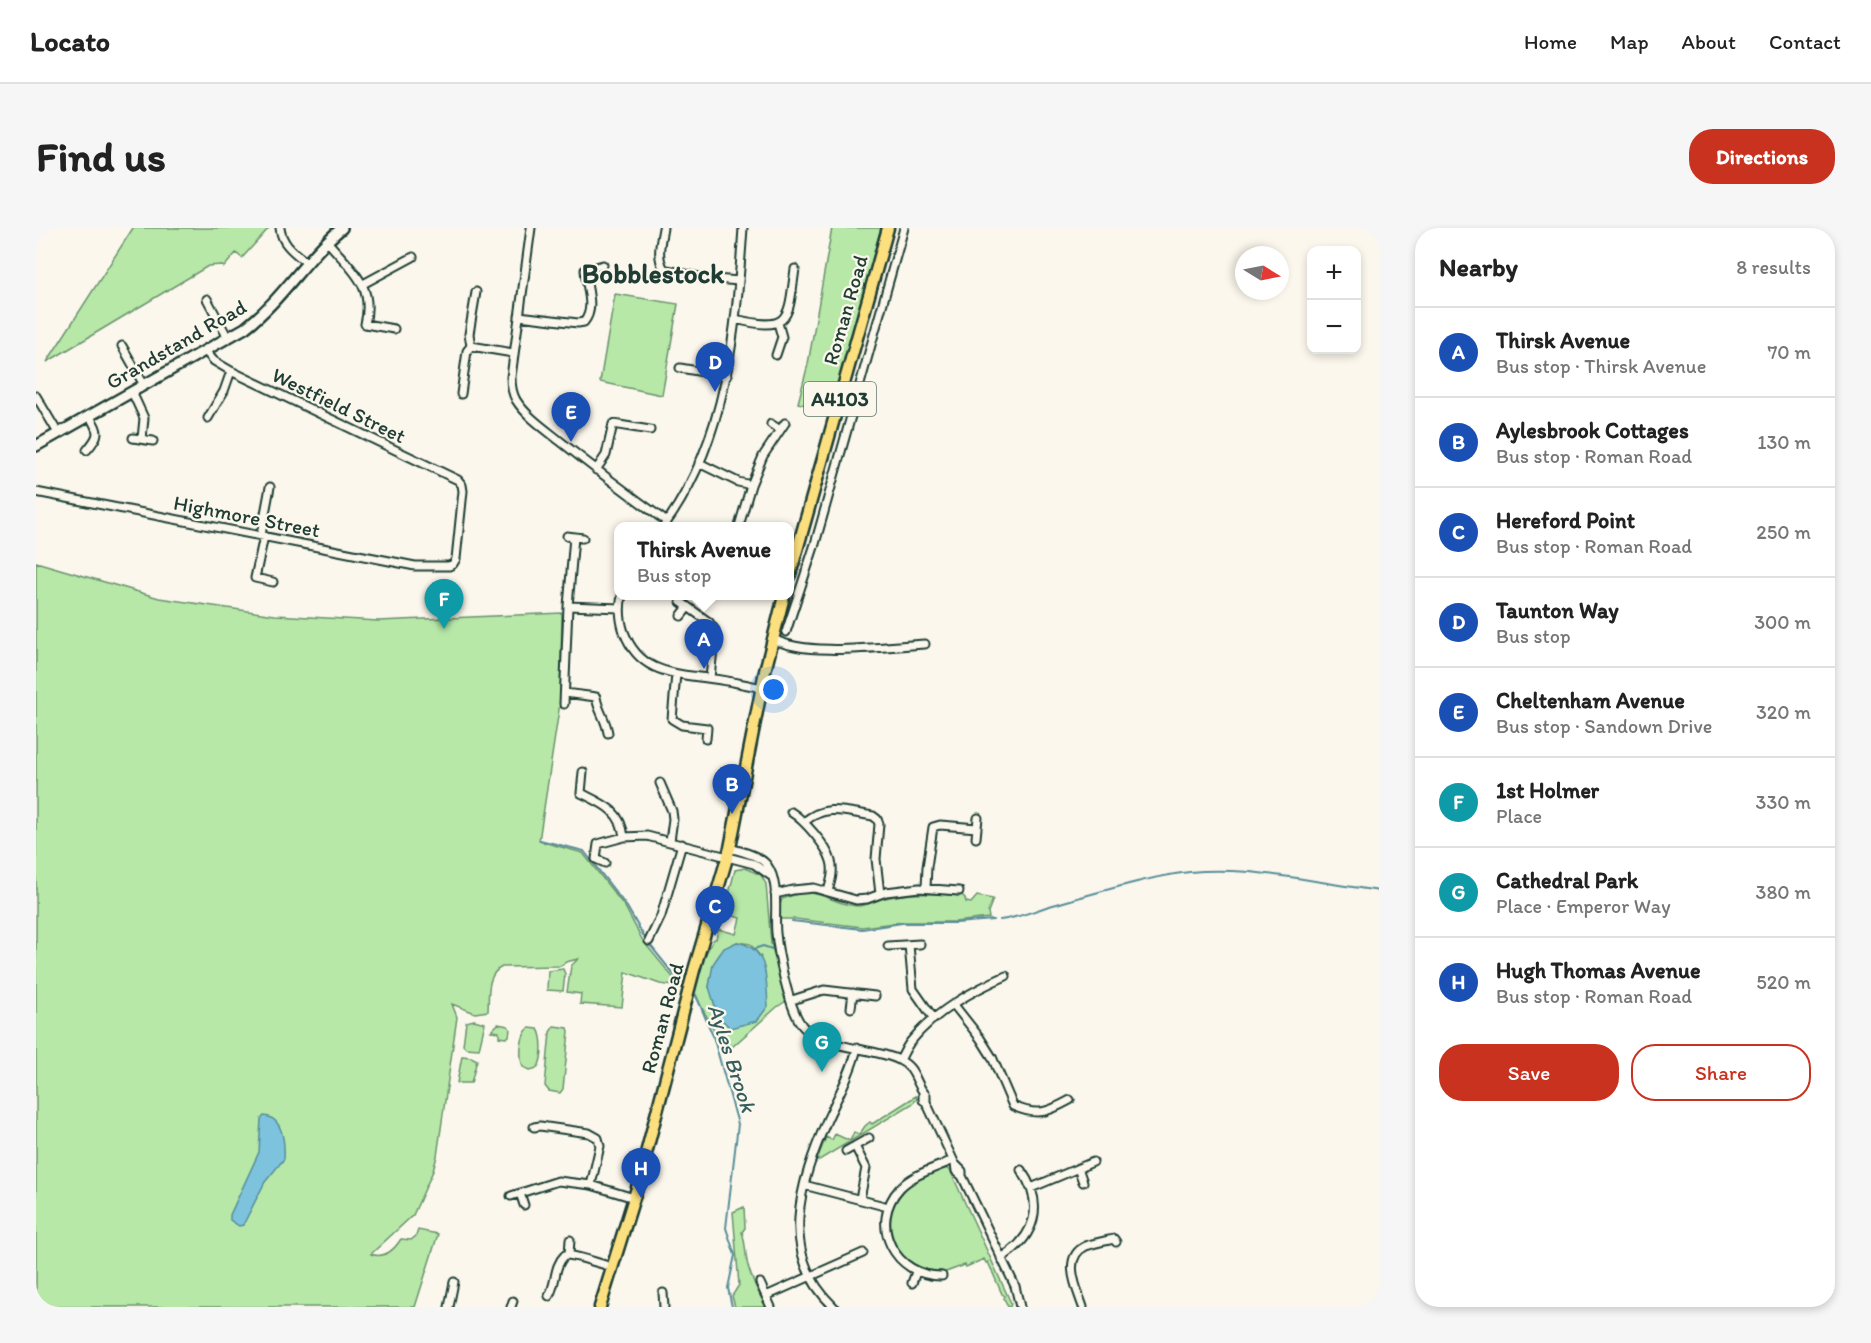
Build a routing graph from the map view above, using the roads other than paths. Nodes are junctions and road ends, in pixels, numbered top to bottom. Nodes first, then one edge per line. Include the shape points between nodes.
1 (279, 228) edge
2 (342, 228) edge
3 (531, 228) edge
4 (663, 228) edge
5 (743, 228) edge
6 (888, 228) edge
7 (904, 228) edge
8 (327, 241) junction
9 (413, 257) dead end
10 (307, 263) junction
11 (603, 265) dead end
12 (795, 269) dead end
13 (739, 281) junction
14 (363, 284) junction
15 (476, 292) dead end
16 (207, 299) dead end
17 (519, 315) junction
18 (735, 319) junction
19 (778, 323) junction
20 (394, 329) dead end
21 (228, 338) junction
22 (122, 346) dead end
23 (471, 346) junction
24 (205, 351) junction
25 (513, 353) junction
26 (776, 355) dead end
27 (680, 368) dead end
28 (231, 371) junction
29 (727, 376) junction
30 (144, 385) junction
31 (132, 392) junction
32 (461, 394) dead end
33 (36, 396) edge
34 (89, 415) junction
35 (208, 418) dead end
36 (785, 423) dead end
37 (771, 424) dead end
38 (650, 430) dead end
39 (780, 430) junction
40 (58, 433) junction
41 (133, 438) dead end
42 (142, 439) junction
43 (153, 441) dead end
44 (36, 446) edge
45 (87, 450) dead end
46 (699, 463) junction
47 (596, 470) junction
48 (751, 485) junction
49 (270, 487) dead end
50 (36, 492) edge
51 (662, 522) edge
52 (666, 522) edge
53 (740, 522) edge
54 (803, 526) junction
55 (819, 531) junction
56 (262, 536) junction
57 (575, 537) dead end
58 (794, 558) edge
59 (453, 564) joint
60 (273, 582) dead end
61 (621, 600) edge
62 (783, 600) edge
63 (568, 606) junction
64 (620, 608) junction
65 (681, 616) dead end
66 (786, 632) dead end
67 (772, 638) junction
68 (925, 644) dead end
69 (676, 674) junction
70 (710, 678) junction
71 (762, 687) junction
72 (566, 693) junction
73 (564, 704) dead end
74 (608, 733) dead end
75 (706, 739) dead end
76 (583, 772) dead end
77 (660, 783) dead end
78 (791, 812) dead end
79 (978, 818) dead end
80 (804, 822) junction
81 (977, 828) junction
82 (624, 837) junction
83 (976, 838) dead end
84 (670, 841) junction
85 (682, 844) junction
86 (729, 853) junction
87 (605, 863) dead end
88 (926, 888) junction
89 (828, 891) junction
90 (959, 891) dead end
91 (775, 894) junction
92 (880, 894) junction
93 (649, 941) dead end
94 (920, 944) dead end
95 (909, 945) junction
96 (888, 946) dead end
97 (1006, 976) dead end
98 (853, 993) junction
99 (875, 996) dead end
100 (792, 1000) junction
101 (954, 1005) junction
102 (851, 1008) dead end
103 (934, 1019) junction
104 (857, 1048) junction
105 (900, 1060) junction
106 (1070, 1100) dead end
107 (534, 1127) dead end
108 (869, 1138) dead end
109 (855, 1146) junction
110 (846, 1150) dead end
111 (954, 1162) junction
112 (1093, 1162) dead end
113 (1078, 1168) junction
114 (1021, 1170) dead end
115 (1083, 1182) dead end
116 (591, 1185) junction
117 (804, 1185) junction
118 (1031, 1188) junction
119 (520, 1193) junction
120 (511, 1196) dead end
121 (634, 1198) junction
122 (860, 1199) junction
123 (524, 1205) dead end
124 (888, 1207) junction
125 (570, 1240) dead end
126 (1116, 1242) dead end
127 (863, 1253) dead end
128 (569, 1254) junction
129 (1001, 1258) junction
130 (612, 1267) junction
131 (916, 1272) junction
132 (810, 1275) junction
133 (942, 1276) dead end
134 (454, 1282) dead end
135 (760, 1283) dead end
136 (912, 1283) dead end
137 (663, 1293) dead end
138 (549, 1296) dead end
139 (766, 1296) junction
140 (449, 1307) edge
141 (600, 1307) edge
142 (664, 1307) edge
143 (771, 1307) edge
144 (834, 1307) edge
145 (1020, 1307) edge
146 (1083, 1307) edge

1 - 10 street via 286,246
2 - 8 street, Grandstand Road
3 - 17 street
4 - 13 street via 659,254 665,270
5 - 13 street
6 - 54 main road, Roman Road / A4103
7 - 55 street, Roman Road
8 - 10 street, Grandstand Road
8 - 14 street
9 - 14 street
10 - 21 street, Grandstand Road via 264,314
11 - 17 street via 585,270 590,297 584,322
12 - 19 street via 789,307
13 - 18 street
14 - 20 street via 369,305 365,324
15 - 23 street
16 - 21 street
17 - 25 street
18 - 19 street
18 - 29 street
19 - 26 street via 782,337
21 - 24 street, Grandstand Road
22 - 30 street
23 - 25 street
23 - 32 street
24 - 28 street, Westfield Street
24 - 30 street, Grandstand Road
25 - 47 street via 511,377 516,400
27 - 29 street
28 - 35 street
28 - 59 street, Westfield Street via 458,480 462,485
29 - 46 street
30 - 31 street, Grandstand Road
31 - 34 street, Grandstand Road
31 - 42 street via 144,418
33 - 40 street
34 - 40 street, Grandstand Road
34 - 45 street via 98,434
36 - 39 street
37 - 39 street
38 - 47 street via 613,424 606,454
39 - 48 street
40 - 44 street, Grandstand Road
41 - 42 street
42 - 43 street
46 - 48 street
46 - 52 street
47 - 51 street
48 - 53 street
49 - 56 street
50 - 56 street, Highmore Street
54 - 55 street
54 - 58 main road, Roman Road / A4103
55 - 66 street, Roman Road
56 - 59 street, Highmore Street via 415,566
56 - 60 street via 255,578
57 - 63 street
61 - 64 street
62 - 67 main road, Roman Road
63 - 64 street
63 - 72 street
64 - 69 street via 622,628 634,652 656,669
65 - 70 street via 685,604 715,630
67 - 68 street via 784,645 828,649
67 - 71 main road, Roman Road
69 - 70 street
69 - 75 street via 672,719 682,725 707,728
70 - 71 street
71 - 86 main road, Roman Road
72 - 73 street
72 - 74 street via 596,697
76 - 82 street via 580,793 614,812 622,823
77 - 84 street via 674,819
78 - 80 street
79 - 81 street
80 - 89 street via 831,861
80 - 92 street via 816,813 832,810 877,819
81 - 83 street
81 - 88 street via 933,827
82 - 84 street
82 - 87 street via 598,844 596,860
84 - 85 street
85 - 86 street
85 - 93 street via 661,916
86 - 91 street via 771,876
86 - 121 main road, Roman Road
88 - 90 street
88 - 92 street
89 - 91 street via 809,888
89 - 92 street via 850,900
91 - 100 street via 777,944
94 - 95 street
95 - 96 street
95 - 103 street via 913,989
97 - 101 street via 974,990
98 - 99 street
98 - 100 street via 824,990
98 - 102 street
100 - 104 street via 799,1021 812,1035
101 - 103 street
101 - 106 street via 992,1057 1014,1106 1037,1113 1059,1109
103 - 105 street via 912,1040
104 - 105 street
104 - 117 street
105 - 111 street via 915,1074 928,1098 926,1102
107 - 116 street via 589,1133 598,1138 600,1146
108 - 109 street
109 - 110 street
109 - 122 street via 866,1168
111 - 124 street via 906,1183
111 - 129 street
112 - 113 street
113 - 115 street
113 - 118 street
114 - 118 street
116 - 119 street via 558,1181
116 - 121 street
117 - 122 street
117 - 132 street via 798,1226
118 - 129 street via 1034,1215 1029,1233
119 - 120 street
119 - 123 street
121 - 130 main road, Roman Road
122 - 124 street
124 - 131 street via 886,1228 890,1244
125 - 128 street
126 - 146 street via 1114,1239 1085,1247 1076,1254 1072,1269
127 - 132 street
128 - 130 street
128 - 138 street via 558,1262
129 - 145 street
130 - 141 main road, Roman Road
131 - 133 street
131 - 136 street
132 - 139 street
132 - 144 street
134 - 140 street
135 - 139 street
137 - 142 street
139 - 143 street

